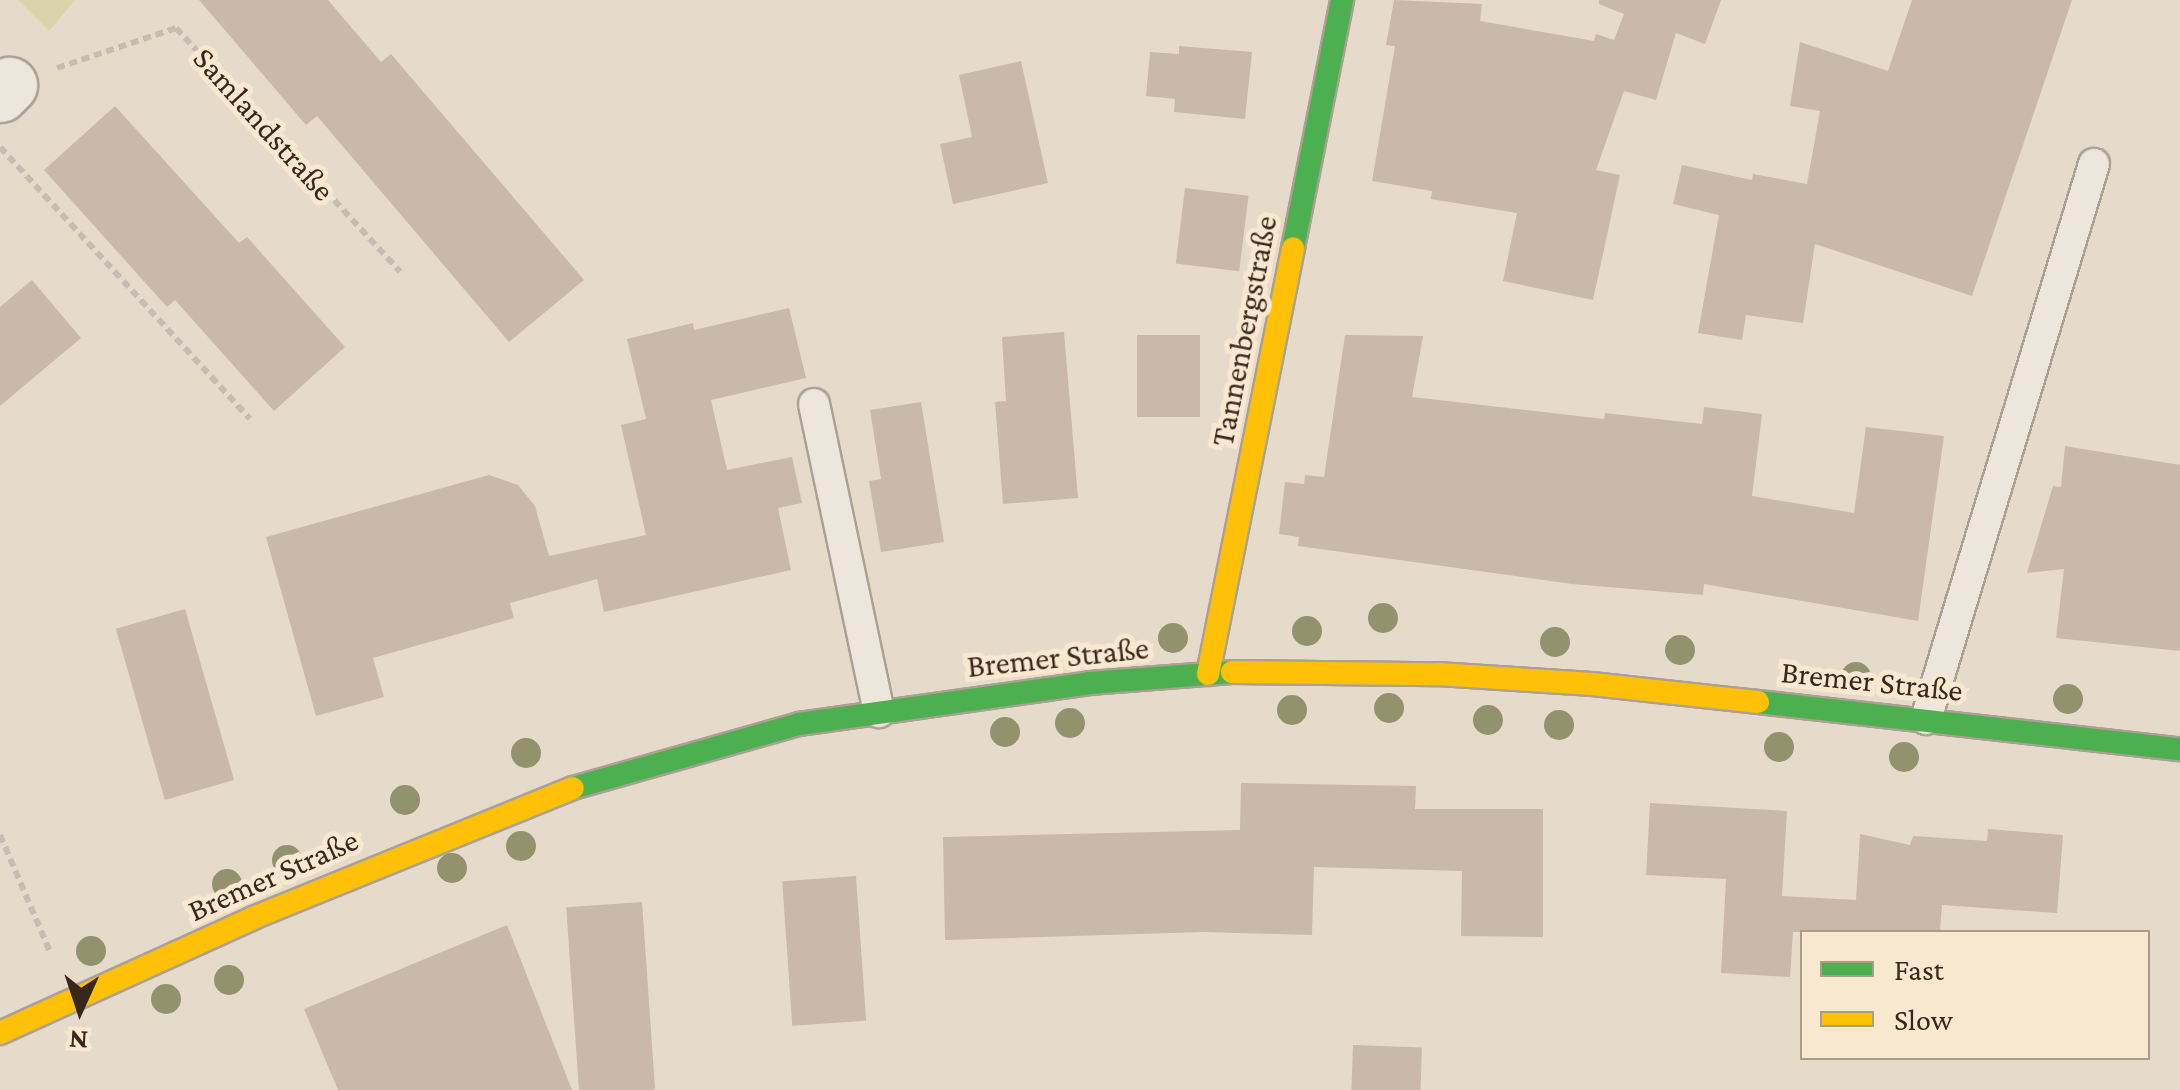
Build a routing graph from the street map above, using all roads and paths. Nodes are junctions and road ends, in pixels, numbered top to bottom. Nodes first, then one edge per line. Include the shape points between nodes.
1 (1342, 0) edge
2 (4, 89) edge
3 (0, 147) edge
4 (2094, 164) dead end
5 (400, 272) dead end
6 (814, 404) dead end
7 (250, 420) dead end
8 (1208, 674) junction
9 (879, 712) junction
10 (1926, 719) junction
11 (2180, 749) edge
12 (0, 835) edge
13 (72, 1001) junction
14 (0, 1034) edge

1 - 8 main road, Tannenbergstraße
2 - 5 path, Samlandstraße via 176,28
3 - 7 path
4 - 10 lane
6 - 9 lane
8 - 9 main road, Bremer Straße via 1090,682
8 - 10 main road, Bremer Straße via 1496,678
9 - 13 main road, Bremer Straße via 799,724 554,793
10 - 11 main road, Bremer Straße
12 - 13 path
13 - 14 main road, Bremer Straße

